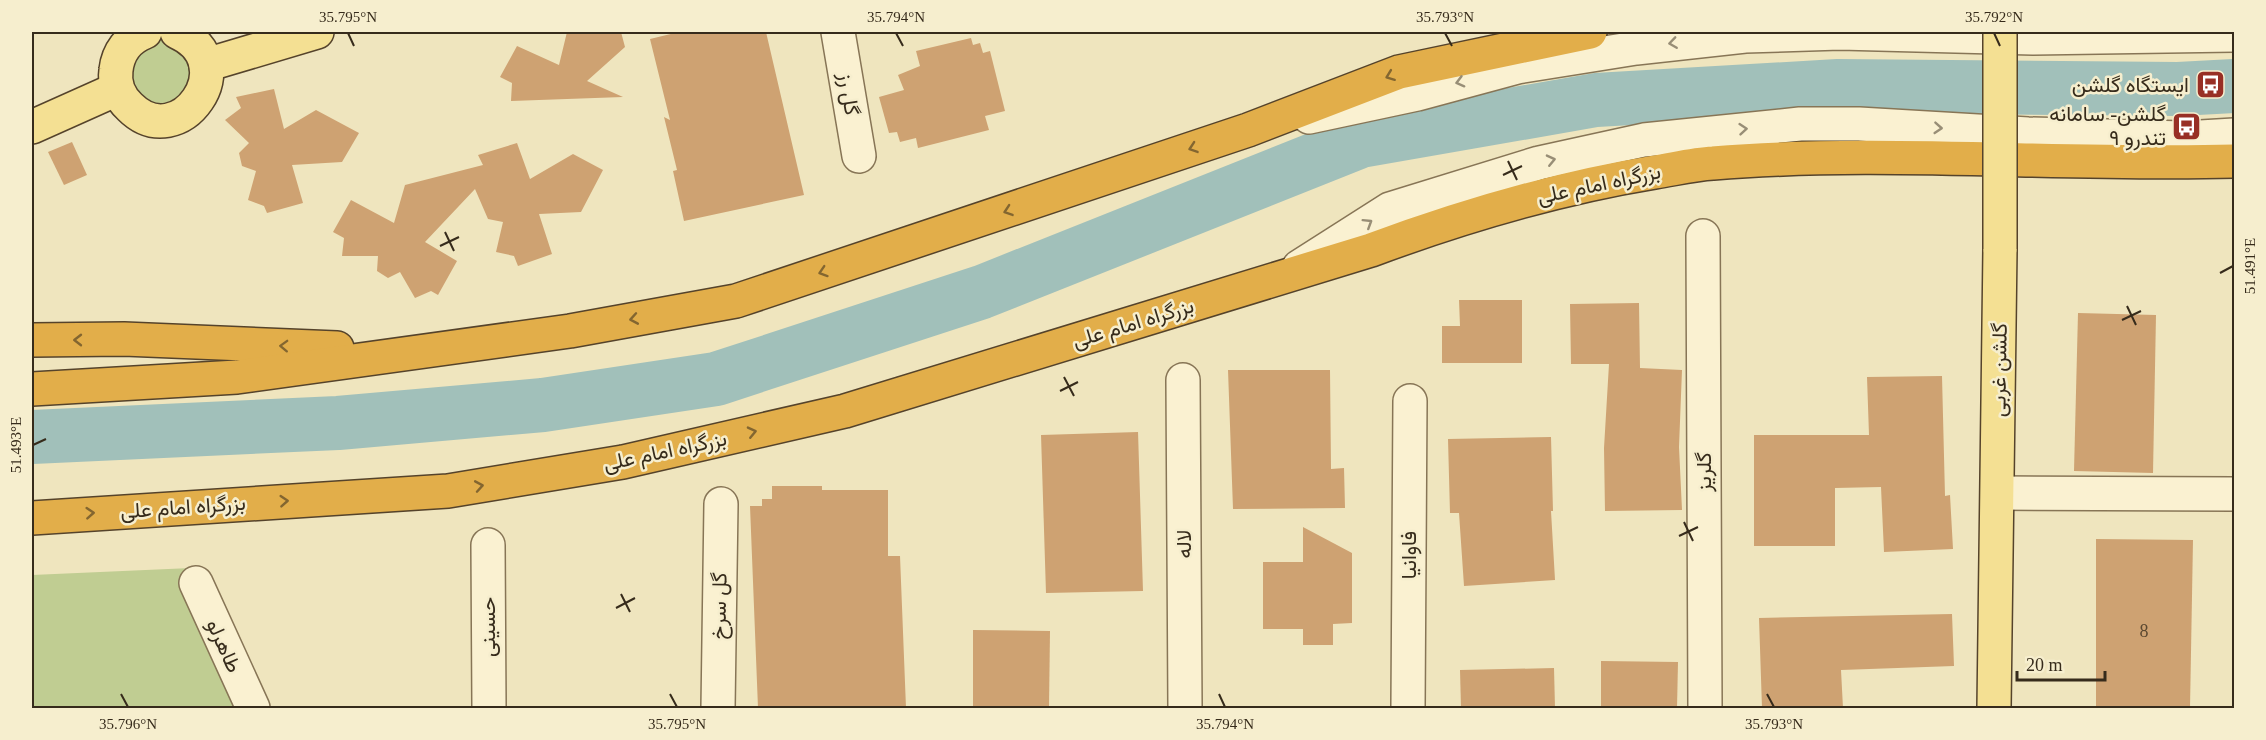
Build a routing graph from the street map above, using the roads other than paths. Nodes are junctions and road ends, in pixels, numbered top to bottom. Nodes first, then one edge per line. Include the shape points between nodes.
1 (145, 32) edge
2 (177, 32) edge
3 (317, 32) edge
4 (838, 32) edge
5 (1590, 32) edge
6 (2000, 32) edge
7 (2235, 35) edge
8 (206, 64) junction
9 (117, 89) junction
10 (32, 127) edge
11 (1248, 130) junction
12 (2235, 135) edge
13 (859, 156) dead end
14 (2235, 161) edge
15 (1703, 236) dead end
16 (1283, 277) junction
17 (32, 340) edge
18 (426, 352) junction
19 (1183, 380) dead end
20 (32, 389) edge
21 (1410, 401) dead end
22 (1998, 493) junction
23 (2235, 494) edge
24 (721, 504) dead end
25 (32, 518) edge
26 (488, 545) dead end
27 (196, 583) dead end
28 (253, 708) edge
29 (489, 708) edge
30 (718, 708) edge
31 (1185, 708) edge
32 (1408, 708) edge
33 (1705, 708) edge
34 (1994, 708) edge

1 - 9 main road via 128,42 121,52 115,76
2 - 8 main road via 195,43
3 - 8 main road
4 - 13 street, گل رز
5 -> 11 highway via 1399,72
6 - 22 main road, گلشن غربی, bridge
7 -> 11 street via 1745,36 1516,67 1417,94
8 - 9 main road via 205,85 196,104 173,119 146,118 124,101
9 - 10 main road
11 -> 18 highway via 736,301
16 -> 12 street via 1390,209 1539,163 1644,140 1812,124 2184,138
14 - 16 highway, بزرگراه امام علی via 1829,159 1712,163 1610,179 1525,200
15 - 33 street, گلریز
25 -> 16 highway, بزرگراه امام علی via 448,491 623,462 844,411
18 -> 17 highway via 124,339
18 - 20 highway via 237,377
19 - 31 street, لاله
21 - 32 street, فاوانیا
22 - 23 street
22 - 34 main road, گلشن غربی
24 - 30 street, گل سرخ
26 - 29 street, حسینی
27 - 28 street, طاهرلو

